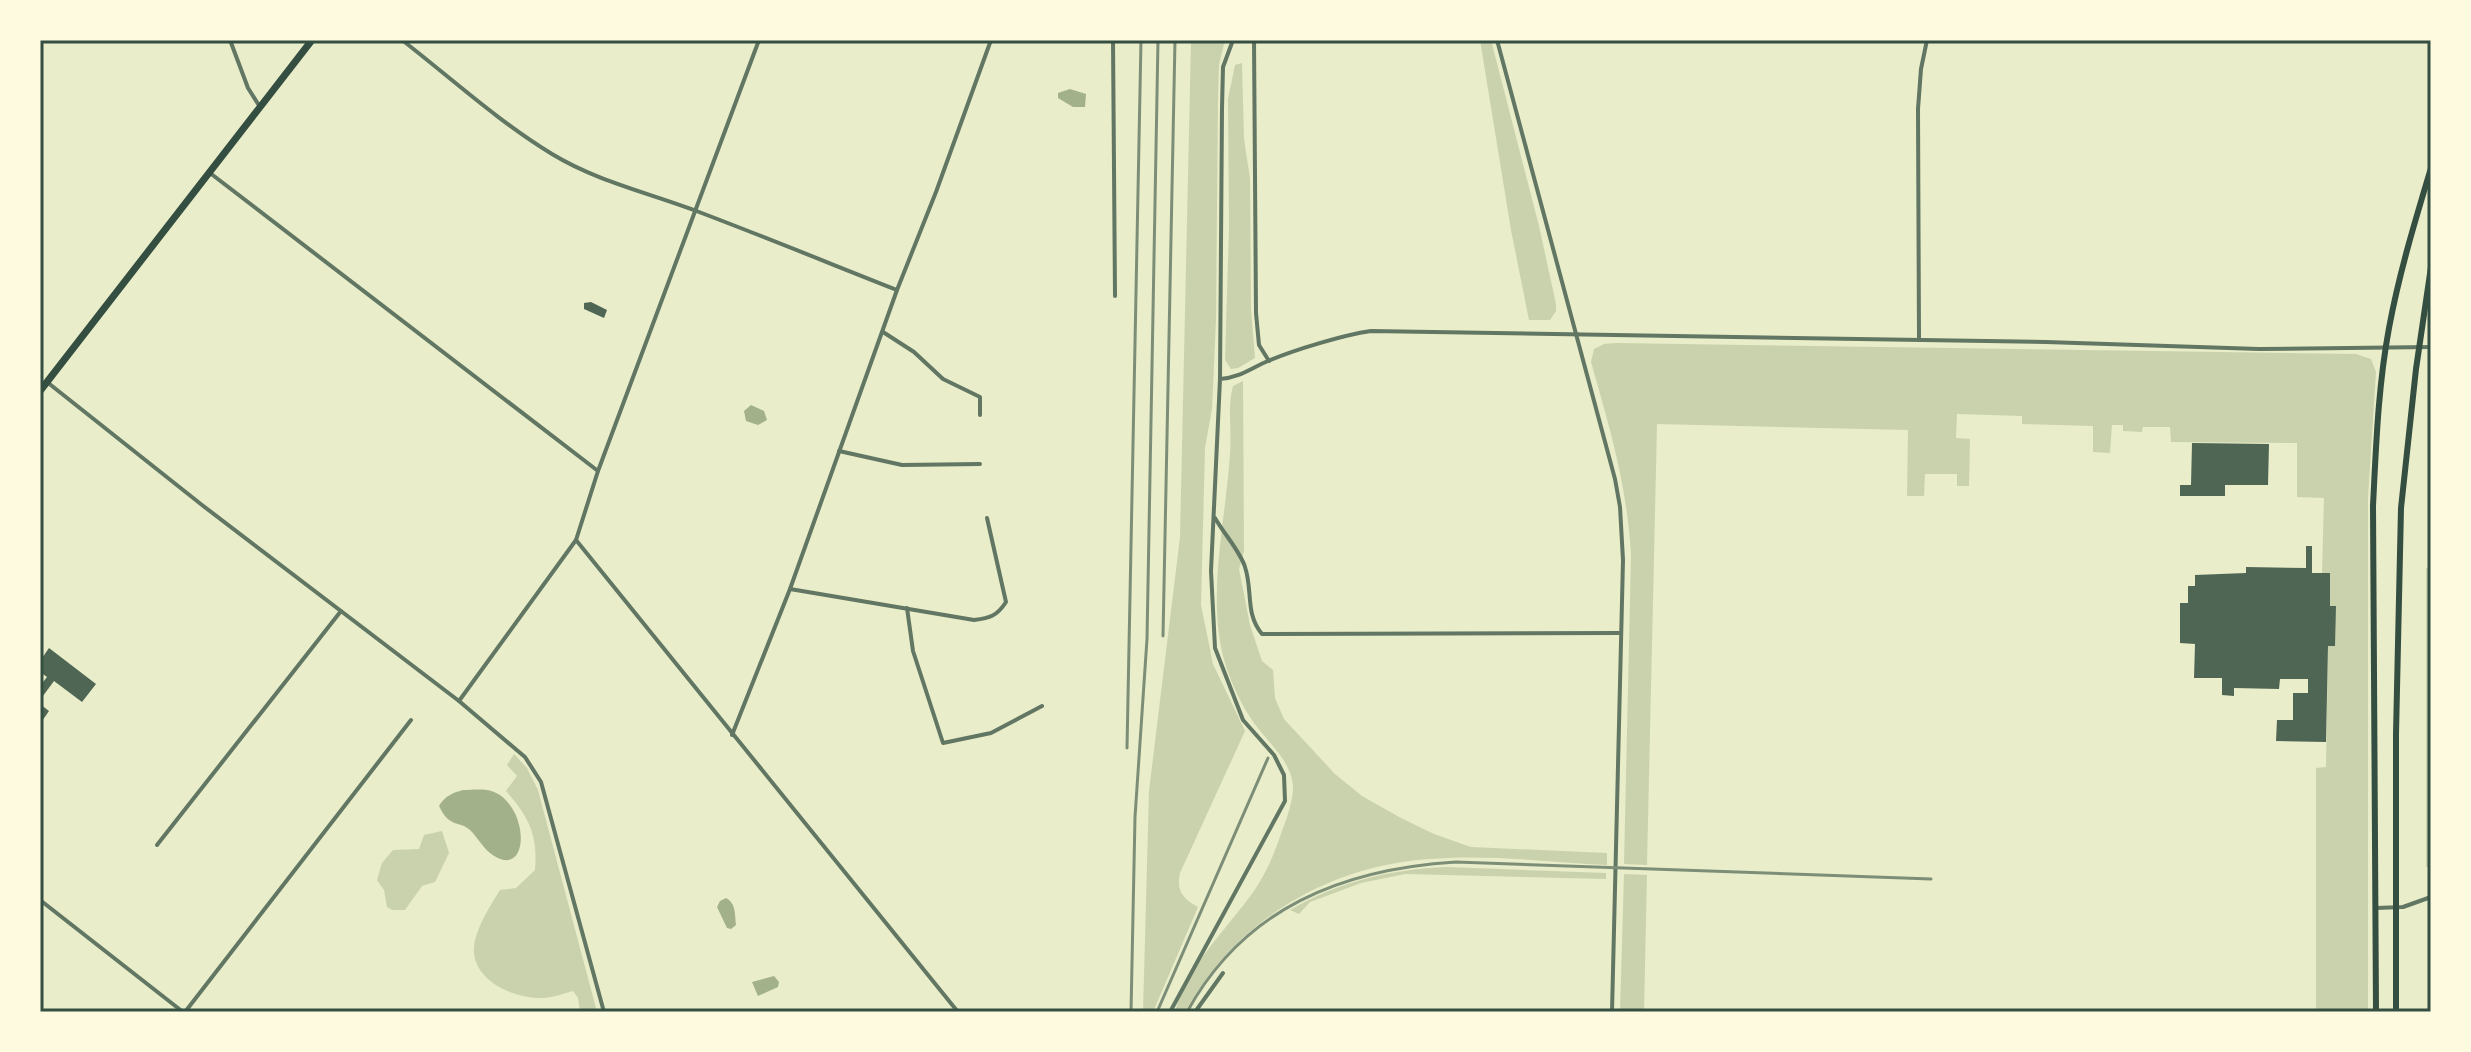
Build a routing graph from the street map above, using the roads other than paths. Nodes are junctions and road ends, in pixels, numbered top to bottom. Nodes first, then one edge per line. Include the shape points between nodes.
1 (230, 40) edge
2 (312, 40) edge
3 (402, 40) edge
4 (759, 40) edge
5 (991, 40) edge
6 (1113, 40) edge
7 (1233, 40) edge
8 (1254, 40) edge
9 (1497, 40) edge
10 (1927, 40) edge
11 (261, 108) junction
12 (2431, 168) edge
13 (210, 173) junction
14 (695, 210) junction
15 (2431, 267) edge
16 (897, 290) junction
17 (1115, 296) dead end
18 (883, 332) junction
19 (1578, 336) junction
20 (1919, 340) junction
21 (2386, 346) junction
22 (2419, 347) junction
23 (2431, 347) edge
24 (1269, 361) junction
25 (1220, 379) junction
26 (47, 382) junction
27 (40, 391) edge
28 (980, 415) dead end
29 (839, 451) junction
30 (980, 464) dead end
31 (598, 471) junction
32 (1214, 516) junction
33 (987, 518) dead end
34 (576, 540) junction
35 (790, 589) junction
36 (907, 608) junction
37 (341, 611) junction
38 (1621, 633) junction
39 (459, 701) junction
40 (1042, 706) dead end
41 (411, 720) dead end
42 (732, 735) junction
43 (157, 845) dead end
44 (2431, 897) edge
45 (40, 900) edge
46 (2395, 907) junction
47 (2376, 908) junction
48 (1223, 973) dead end
49 (184, 1012) edge
50 (604, 1012) edge
51 (958, 1012) edge
52 (1170, 1012) edge
53 (1195, 1012) edge
54 (1612, 1012) edge
55 (2376, 1012) edge
56 (2396, 1012) edge

1 - 11 street
2 - 11 main road
3 - 14 street via 554,155 628,189
4 - 14 street
5 - 16 street
6 - 17 street
7 - 25 street via 1223,67
8 - 24 street via 1256,313 1259,345
9 - 19 street
10 - 20 street via 1918,109
11 - 13 main road
12 - 21 main road
13 - 26 main road
13 - 31 street
14 - 16 street
14 - 31 street
15 - 22 main road
16 - 18 street
18 - 28 street via 943,379 980,397
18 - 29 street
19 - 20 street
19 - 24 street via 1371,331
19 - 38 street via 1620,507
20 - 21 street via 2259,349
21 - 22 street
21 - 47 main road via 2373,506
22 - 23 street
22 - 46 main road via 2401,508
24 - 25 street
25 - 32 street
26 - 27 main road
26 - 37 street
29 - 30 street via 902,465
29 - 35 street
31 - 34 street
32 - 38 street via 1245,566 1251,614 1262,634
32 - 52 street via 1215,648 1243,720 1284,775 1285,801
33 - 36 street via 1006,602 999,613 974,620
34 - 39 street
34 - 42 street
35 - 36 street
35 - 42 street
36 - 40 street via 913,651 943,743 991,733
37 - 39 street
37 - 43 street
38 - 54 street
39 - 50 street via 525,757 541,782
41 - 49 street
42 - 51 street
44 - 46 street
45 - 49 street
46 - 47 street
46 - 56 main road
47 - 55 main road
48 - 53 street

